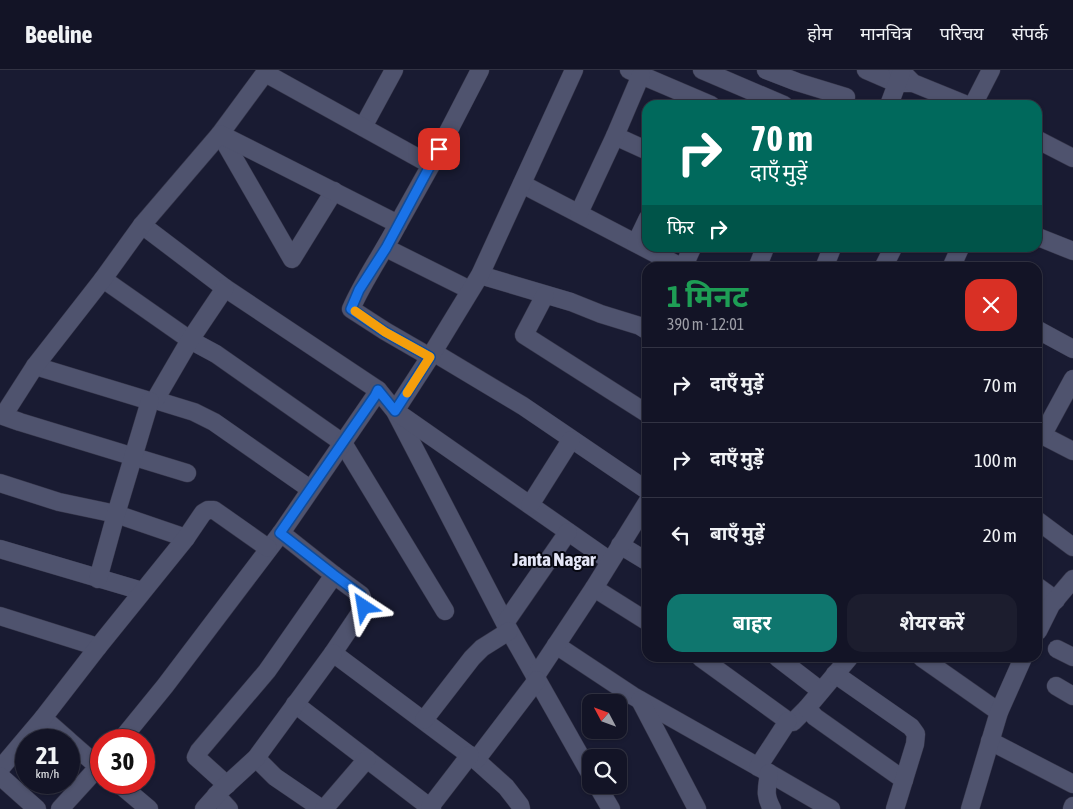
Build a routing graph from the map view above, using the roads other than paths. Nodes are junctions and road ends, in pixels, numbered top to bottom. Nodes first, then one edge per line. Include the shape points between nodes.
1 (394, 70) edge
2 (480, 70) edge
3 (574, 70) edge
4 (702, 70) edge
5 (766, 70) edge
6 (866, 70) edge
7 (991, 70) edge
8 (635, 72) edge
9 (799, 76) edge
10 (902, 77) edge
11 (846, 98) dead end
12 (699, 100) edge
13 (772, 100) edge
14 (891, 100) edge
15 (955, 100) edge
16 (976, 100) edge
17 (363, 127) junction
18 (220, 134) junction
19 (615, 136) junction
20 (1042, 142) edge
21 (642, 149) edge
22 (1073, 158) edge
23 (431, 165) junction
24 (522, 184) junction
25 (334, 191) junction
26 (579, 213) junction
27 (398, 224) junction
28 (142, 225) junction
29 (642, 230) edge
30 (1042, 239) edge
31 (636, 243) junction
32 (642, 246) edge
33 (386, 248) junction
34 (1073, 251) edge
35 (653, 252) edge
36 (672, 262) edge
37 (480, 275) junction
38 (103, 279) junction
39 (224, 288) junction
40 (470, 290) junction
41 (545, 295) junction
42 (642, 327) edge
43 (1042, 336) edge
44 (190, 340) junction
45 (1073, 349) edge
46 (432, 354) junction
47 (34, 366) junction
48 (1073, 379) edge
49 (378, 390) junction
50 (153, 400) junction
51 (642, 410) edge
52 (395, 411) junction
53 (2, 419) edge
54 (1042, 431) edge
55 (1042, 435) edge
56 (571, 440) junction
57 (343, 443) junction
58 (1073, 451) edge
59 (134, 456) junction
60 (188, 473) dead end
61 (0, 482) edge
62 (642, 487) edge
63 (310, 489) junction
64 (530, 506) junction
65 (642, 510) edge
66 (116, 514) junction
67 (1042, 524) edge
68 (568, 532) junction
69 (280, 533) junction
70 (186, 538) junction
71 (620, 545) junction
72 (268, 548) junction
73 (1073, 548) edge
74 (1, 552) edge
75 (642, 558) edge
76 (610, 561) junction
77 (334, 575) junction
78 (98, 579) junction
79 (1073, 579) edge
80 (594, 588) junction
81 (142, 591) junction
82 (1042, 591) edge
83 (1056, 600) junction
84 (446, 611) dead end
85 (0, 616) edge
86 (642, 618) edge
87 (1042, 623) edge
88 (507, 627) junction
89 (556, 645) junction
90 (98, 647) junction
91 (1057, 649) dead end
92 (333, 652) junction
93 (1073, 657) edge
94 (783, 662) edge
95 (846, 662) edge
96 (928, 662) edge
97 (1020, 662) edge
98 (721, 663) edge
99 (835, 674) junction
100 (536, 678) junction
101 (1056, 686) dead end
102 (821, 691) junction
103 (1073, 696) edge
104 (640, 700) junction
105 (295, 704) junction
106 (807, 708) junction
107 (999, 712) junction
108 (43, 718) junction
109 (424, 720) junction
110 (788, 721) junction
111 (56, 729) edge
112 (130, 729) edge
113 (990, 741) junction
114 (80, 750) edge
115 (473, 757) junction
116 (256, 758) junction
117 (90, 759) edge
118 (367, 759) junction
119 (582, 759) edge
120 (0, 769) edge
121 (762, 769) junction
122 (0, 776) edge
123 (90, 778) edge
124 (904, 780) junction
125 (1073, 784) edge
126 (222, 790) junction
127 (131, 794) edge
128 (602, 794) edge
129 (431, 808) edge
130 (972, 808) edge
131 (37, 809) edge
132 (60, 809) edge
133 (149, 809) edge
134 (204, 809) edge
135 (228, 809) edge
136 (320, 809) edge
137 (521, 809) edge
138 (611, 809) edge
139 (697, 809) edge
140 (772, 809) edge
141 (831, 809) edge
142 (895, 809) edge

1 - 17 street
2 - 23 street
3 - 24 street
4 - 13 street
5 - 9 street
6 - 10 street
7 - 16 street
8 - 12 street
8 - 19 street
9 - 11 street
10 - 14 street
10 - 15 street
17 - 18 street via 264,73
17 - 23 street
18 - 25 street
18 - 25 street via 292,259
18 - 28 street
19 - 21 street
19 - 26 street
20 - 22 street
23 - 27 street
24 - 26 street
24 - 37 street
25 - 27 street
26 - 31 street
27 - 33 street
28 - 38 street
28 - 39 street
29 - 31 street
30 - 34 street
31 - 32 street
33 - 40 street
33 - 46 street via 359,290 351,309 385,332
35 - 36 street
37 - 40 street
37 - 41 street
38 - 44 street
38 - 47 street
39 - 44 street
39 - 49 street
40 - 46 street
41 - 42 street
41 - 51 street via 524,335
43 - 45 street
44 - 50 street
44 - 57 street via 216,354
46 - 52 street
46 - 56 street via 523,406
47 - 50 street
47 - 53 street
48 - 54 street
49 - 52 street
49 - 57 street
50 - 59 street
50 - 63 street via 194,412 214,422
52 - 64 street
52 - 88 street
53 - 59 street
55 - 58 street
56 - 62 street
56 - 64 street
57 - 63 street
57 - 84 street
59 - 60 street
59 - 66 street
61 - 66 street via 59,502
63 - 69 street
64 - 68 street
65 - 71 street
66 - 70 street
66 - 78 street
67 - 73 street
68 - 76 street
68 - 88 street
69 - 72 street
69 - 77 street
70 - 72 street via 204,513 214,510
70 - 81 street
71 - 75 street
71 - 76 street
72 - 112 street
74 - 78 street
76 - 80 street
77 - 92 street via 361,595 364,607
77 - 126 street via 267,671 199,751 196,757
78 - 81 street
79 - 83 street
80 - 86 street
80 - 89 street
81 - 90 street
82 - 83 street
83 - 87 street
85 - 90 street
88 - 100 street
88 - 109 street via 472,658
89 - 100 street
89 - 104 street
90 - 108 street
91 - 93 street
92 - 105 street
92 - 109 street
94 - 102 street
95 - 99 street
96 - 107 street
97 - 107 street
98 - 110 street
99 - 102 street
99 - 124 street via 914,730 915,744
100 - 115 street
100 - 119 street
101 - 103 street
102 - 106 street
104 - 121 street
104 - 139 street
105 - 116 street
105 - 118 street
106 - 110 street via 792,722
106 - 124 street
107 - 113 street
108 - 111 street
108 - 120 street
109 - 115 street
110 - 121 street
113 - 125 street
113 - 130 street
114 - 117 street
115 - 129 street
115 - 137 street via 506,787
116 - 126 street
116 - 136 street via 275,777
118 - 129 street
118 - 136 street
121 - 140 street via 767,800
121 - 141 street
122 - 131 street
123 - 132 street
124 - 142 street
126 - 134 street
126 - 135 street
127 - 133 street
128 - 138 street

